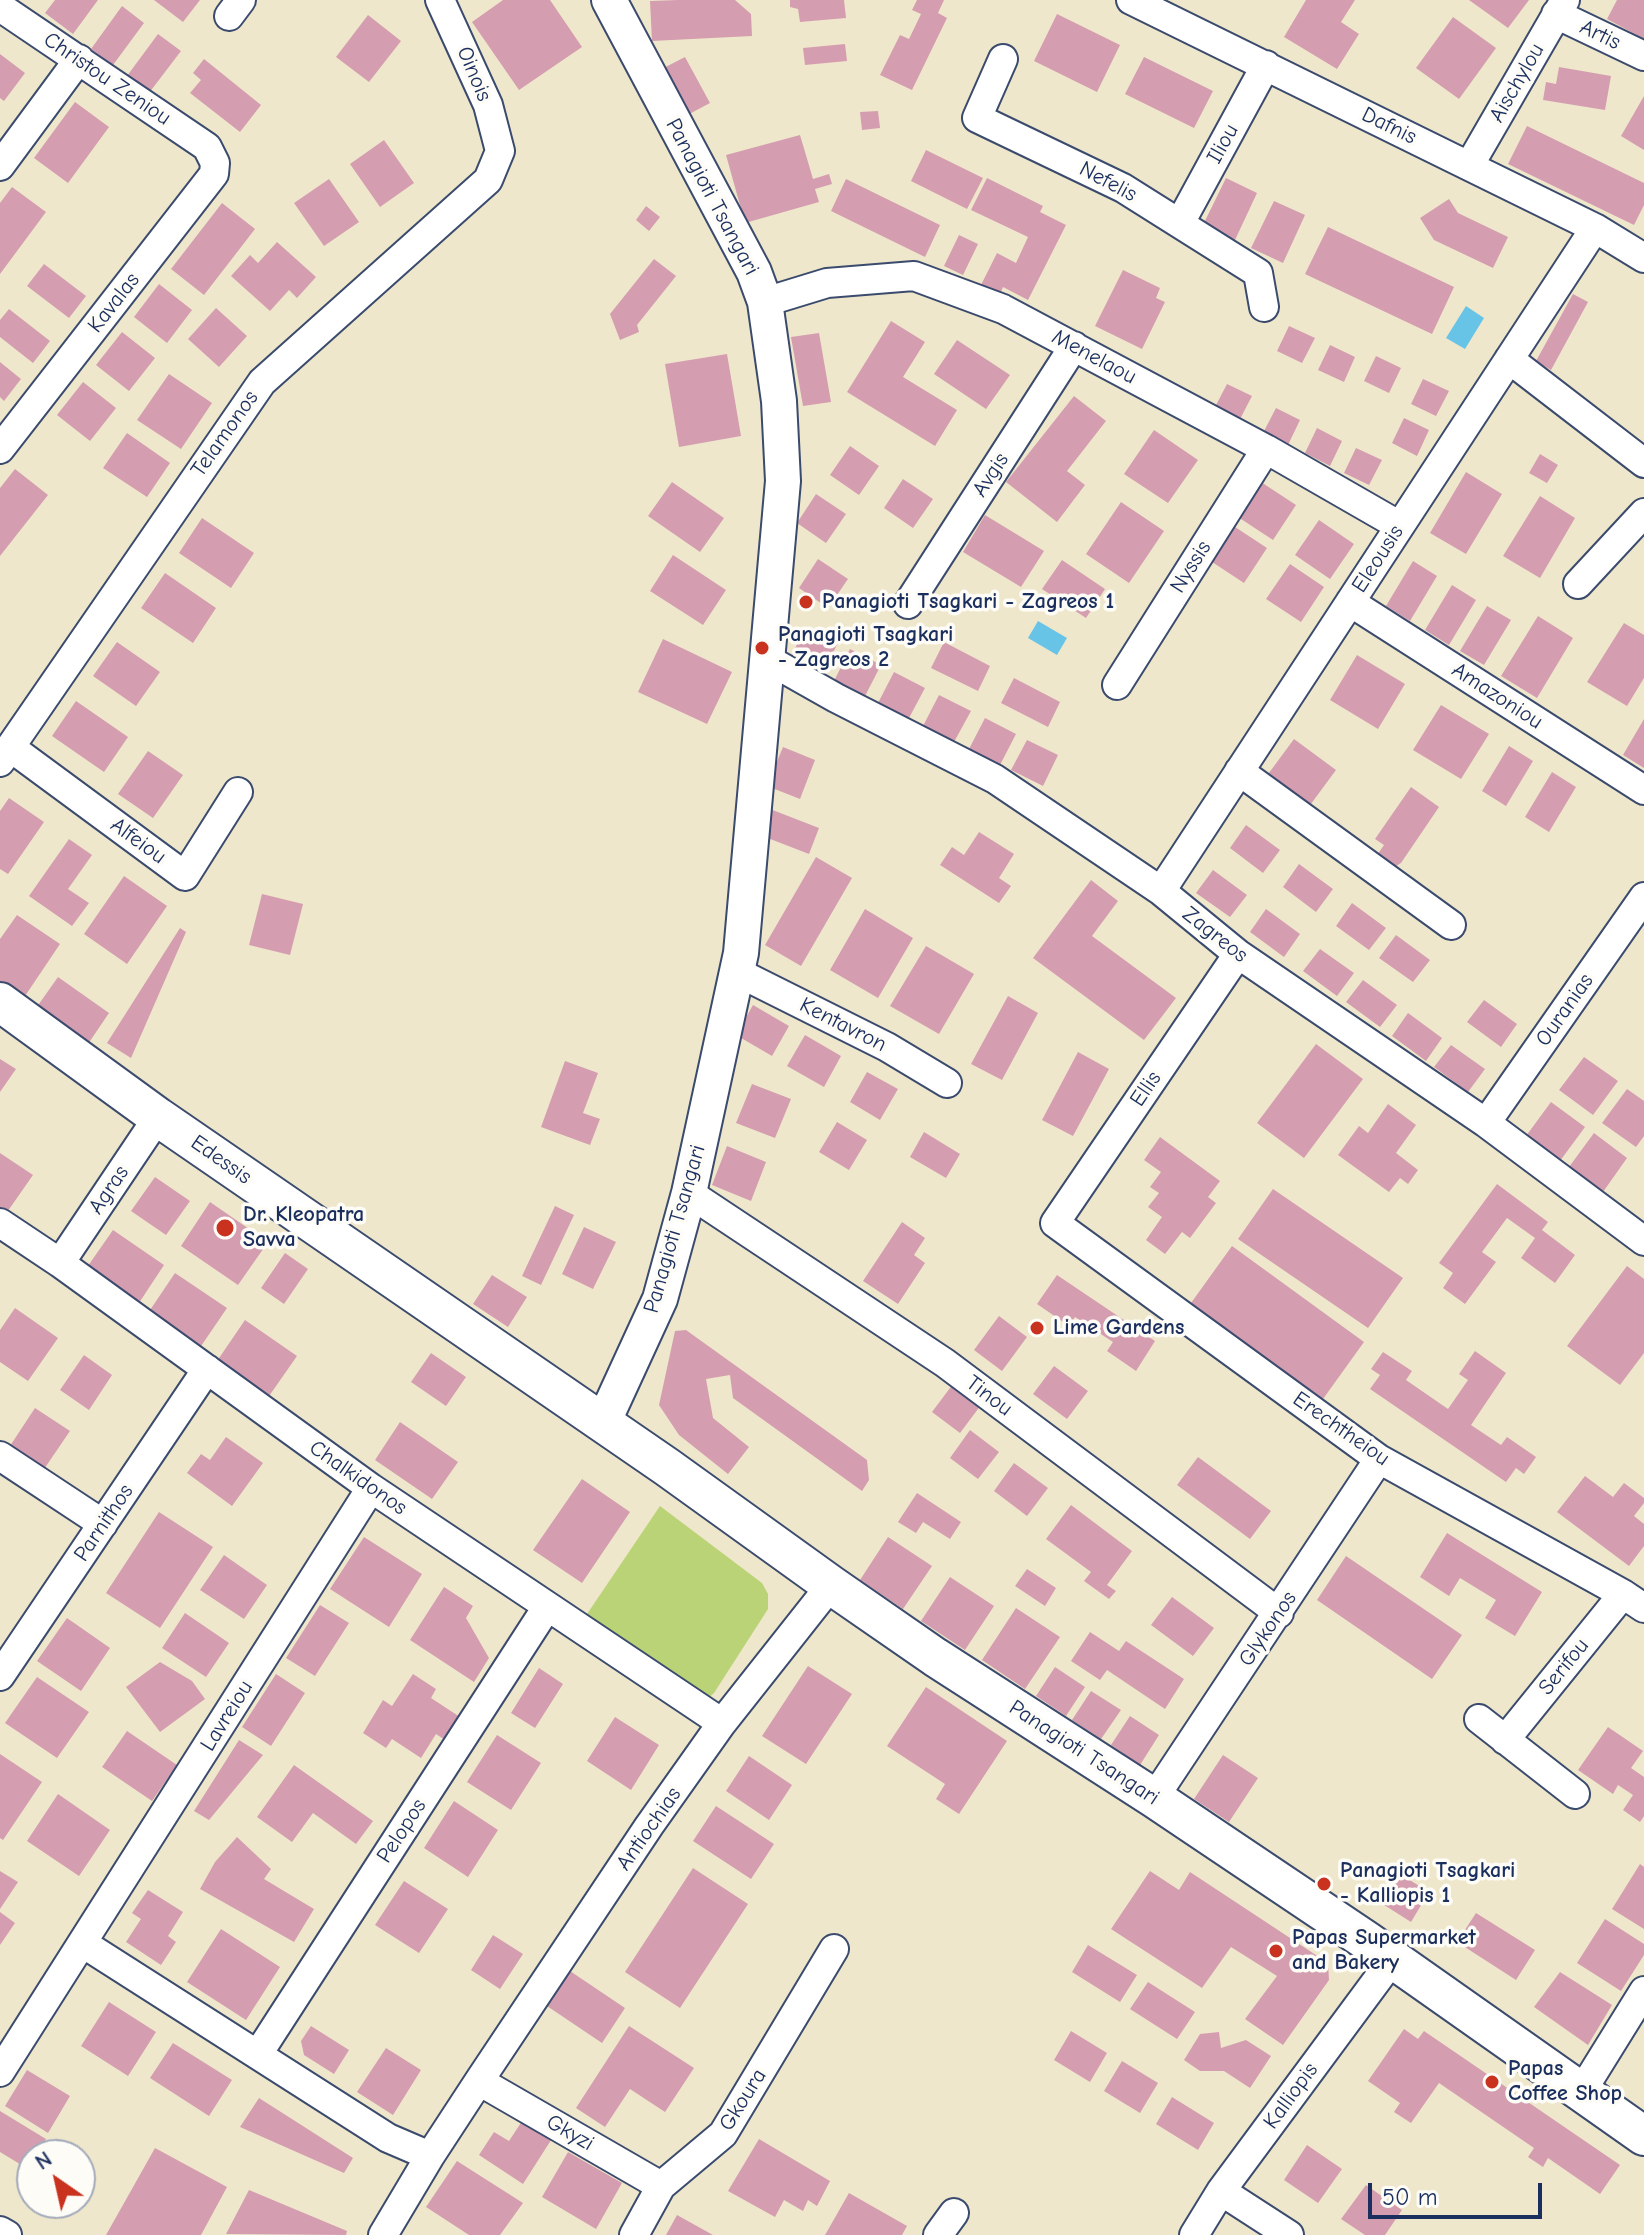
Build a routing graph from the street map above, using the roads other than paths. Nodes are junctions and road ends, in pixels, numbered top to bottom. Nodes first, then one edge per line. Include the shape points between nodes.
1 (5, 0) edge
2 (440, 0) edge
3 (609, 0) edge
4 (1131, 0) edge
5 (0, 7) edge
6 (1560, 7) edge
7 (1644, 56) edge
8 (79, 59) junction
9 (1003, 59) dead end
10 (1266, 65) junction
11 (500, 151) joint
12 (212, 154) joint
13 (0, 166) edge
14 (1469, 166) junction
15 (1180, 223) junction
16 (1595, 228) junction
17 (1644, 258) edge
18 (765, 302) junction
19 (1264, 307) dead end
20 (1074, 346) junction
21 (1509, 359) junction
22 (0, 449) edge
23 (1266, 449) junction
24 (1644, 463) edge
25 (1644, 513) edge
26 (1400, 526) junction
27 (1578, 584) dead end
28 (1350, 602) junction
29 (908, 604) dead end
30 (767, 659) junction
31 (1117, 685) dead end
32 (5, 755) edge
33 (1239, 771) junction
34 (1644, 790) edge
35 (238, 792) dead end
36 (1161, 891) junction
37 (1642, 906) edge
38 (1451, 925) dead end
39 (1238, 954) junction
40 (737, 972) junction
41 (0, 1002) edge
42 (947, 1083) dead end
43 (158, 1117) junction
44 (1486, 1123) junction
45 (689, 1193) junction
46 (0, 1223) edge
47 (1055, 1223) joint
48 (1644, 1241) edge
49 (60, 1263) junction
50 (207, 1369) junction
51 (603, 1423) junction
52 (0, 1456) edge
53 (1379, 1459) junction
54 (371, 1488) junction
55 (103, 1524) junction
56 (831, 1585) junction
57 (1634, 1601) edge
58 (547, 1607) junction
59 (1279, 1613) junction
60 (0, 1676) edge
61 (1479, 1719) dead end
62 (722, 1723) junction
63 (1505, 1740) junction
64 (1575, 1794) dead end
65 (1154, 1798) junction
66 (84, 1944) junction
67 (834, 1949) dead end
68 (1392, 1960) junction
69 (1644, 1991) edge
70 (258, 2054) junction
71 (0, 2072) edge
72 (479, 2081) junction
73 (1580, 2094) junction
74 (1644, 2136) edge
75 (430, 2156) junction
76 (661, 2186) junction
77 (1221, 2191) junction
78 (0, 2231) edge
79 (7, 2235) edge
80 (383, 2235) edge
81 (634, 2235) edge
82 (1194, 2235) edge
83 (1289, 2235) edge

1 - 5 street
2 - 11 street, Oinois via 488,105
3 - 18 street, Panagioti Tsangari
4 - 10 street, Dafnis
5 - 8 street, Christou Zeniou
6 - 7 street, Artis
6 - 14 street, Aischylou
8 - 12 street, Christou Zeniou
8 - 13 street
9 - 15 street, Nefelis via 977,118 1123,188
10 - 14 street, Dafnis
10 - 15 street, Iliou
11 - 32 street, Telamonos via 488,180 262,382
12 - 22 street, Kavalas via 214,174
14 - 16 street, Dafnis
15 - 19 street, Nefelis via 1258,273
16 - 17 street, Dafnis
16 - 21 street, Eleousis
18 - 20 street, Menelaou via 827,283 914,276 1003,309
18 - 30 street, Panagioti Tsangari via 779,401 783,481
20 - 23 street, Menelaou
20 - 29 street, Avgis
21 - 24 street
21 - 26 street, Eleousis
23 - 26 street, Menelaou
23 - 31 street, Nyssis
25 - 27 street
26 - 28 street, Eleousis
28 - 33 street, Eleousis
28 - 34 street, Amazoniou
30 - 36 street, Zagreos via 995,779
30 - 40 street, Panagioti Tsangari
32 - 35 street, Alfeiou via 185,876
33 - 36 street, Eleousis
33 - 38 street
36 - 39 street, Zagreos
37 - 44 street, Ouranias
39 - 44 street, Zagreos
39 - 47 street, Ellis
40 - 42 street, Kentavron
40 - 45 street, Panagioti Tsangari
41 - 43 main road, Edessis
43 - 49 street, Agras
43 - 51 main road, Edessis
44 - 48 street, Zagreos
45 - 51 street, Panagioti Tsangari via 660,1299
45 - 59 street, Tinou via 945,1363
46 - 49 street, Chalkidonos
47 - 53 street, Erechtheiou
49 - 50 street, Chalkidonos
50 - 54 street, Chalkidonos
50 - 55 street, Parnithos
51 - 56 main road, Panagioti Tsangari
52 - 55 street
53 - 57 street, Erechtheiou
53 - 59 street, Glykonos
54 - 58 street, Chalkidonos
54 - 66 street, Lavreiou
55 - 60 street, Parnithos
56 - 62 street, Antiochias
56 - 65 main road, Panagioti Tsangari
57 - 63 street, Serifou
58 - 62 street, Chalkidonos
58 - 70 street, Pelopos
59 - 65 street, Glykonos
61 - 63 street
62 - 72 street, Antiochias
63 - 64 street
65 - 68 main road, Panagioti Tsangari
66 - 70 street
66 - 71 street, Lavreiou
67 - 76 street, Gkoura via 723,2134
68 - 73 main road, Panagioti Tsangari
68 - 77 street, Kalliopis
69 - 73 street
70 - 75 street via 388,2138
72 - 75 street, Antiochias
72 - 76 street, Gkyzi
73 - 74 main road, Panagioti Tsangari
75 - 80 street, Antiochias
76 - 81 street, Gkoura
77 - 82 street, Kalliopis
77 - 83 street
78 - 79 street

